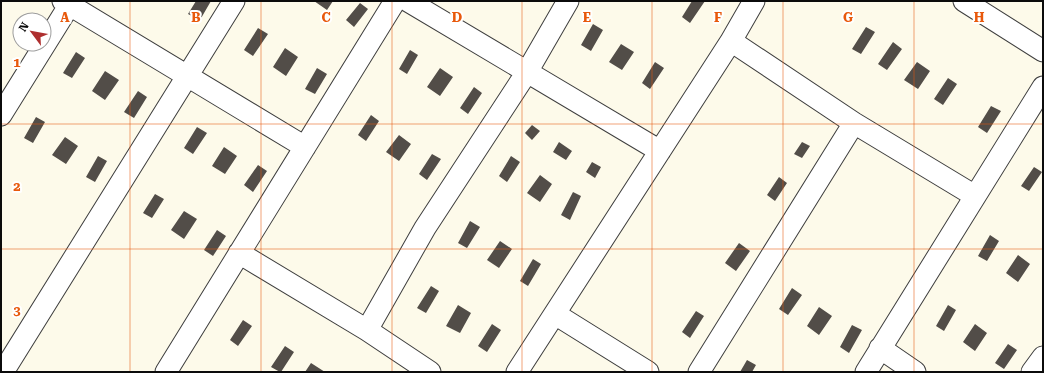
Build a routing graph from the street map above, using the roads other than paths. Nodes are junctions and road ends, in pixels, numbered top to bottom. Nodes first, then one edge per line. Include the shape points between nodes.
1 (234, 1) edge
2 (395, 1) edge
3 (408, 1) edge
4 (568, 1) edge
5 (754, 1) edge
6 (964, 1) edge
7 (68, 2) edge
8 (731, 41) junction
9 (1043, 51) edge
10 (527, 72) junction
11 (188, 76) junction
12 (1043, 87) edge
13 (1, 115) edge
14 (854, 123) junction
15 (305, 147) junction
16 (660, 151) junction
17 (976, 196) junction
18 (239, 253) junction
19 (555, 314) junction
20 (367, 330) junction
21 (880, 348) junction
22 (1043, 357) edge
23 (3, 372) edge
24 (166, 372) edge
25 (430, 372) edge
26 (517, 372) edge
27 (648, 372) edge
28 (699, 372) edge
29 (866, 372) edge
30 (915, 372) edge
31 (1032, 372) edge

1 - 11 street
2 - 15 street
3 - 10 street
4 - 10 street
5 - 8 street
6 - 9 street
7 - 11 street
7 - 13 street
8 - 14 street
8 - 16 street
10 - 16 street
10 - 20 street via 425,228
11 - 15 street
11 - 23 street
12 - 17 street
14 - 17 street
14 - 28 street
15 - 18 street
16 - 19 street
17 - 21 street
18 - 20 street
18 - 24 street
19 - 26 street
19 - 27 street
20 - 25 street
21 - 29 street
21 - 30 street
22 - 31 street

